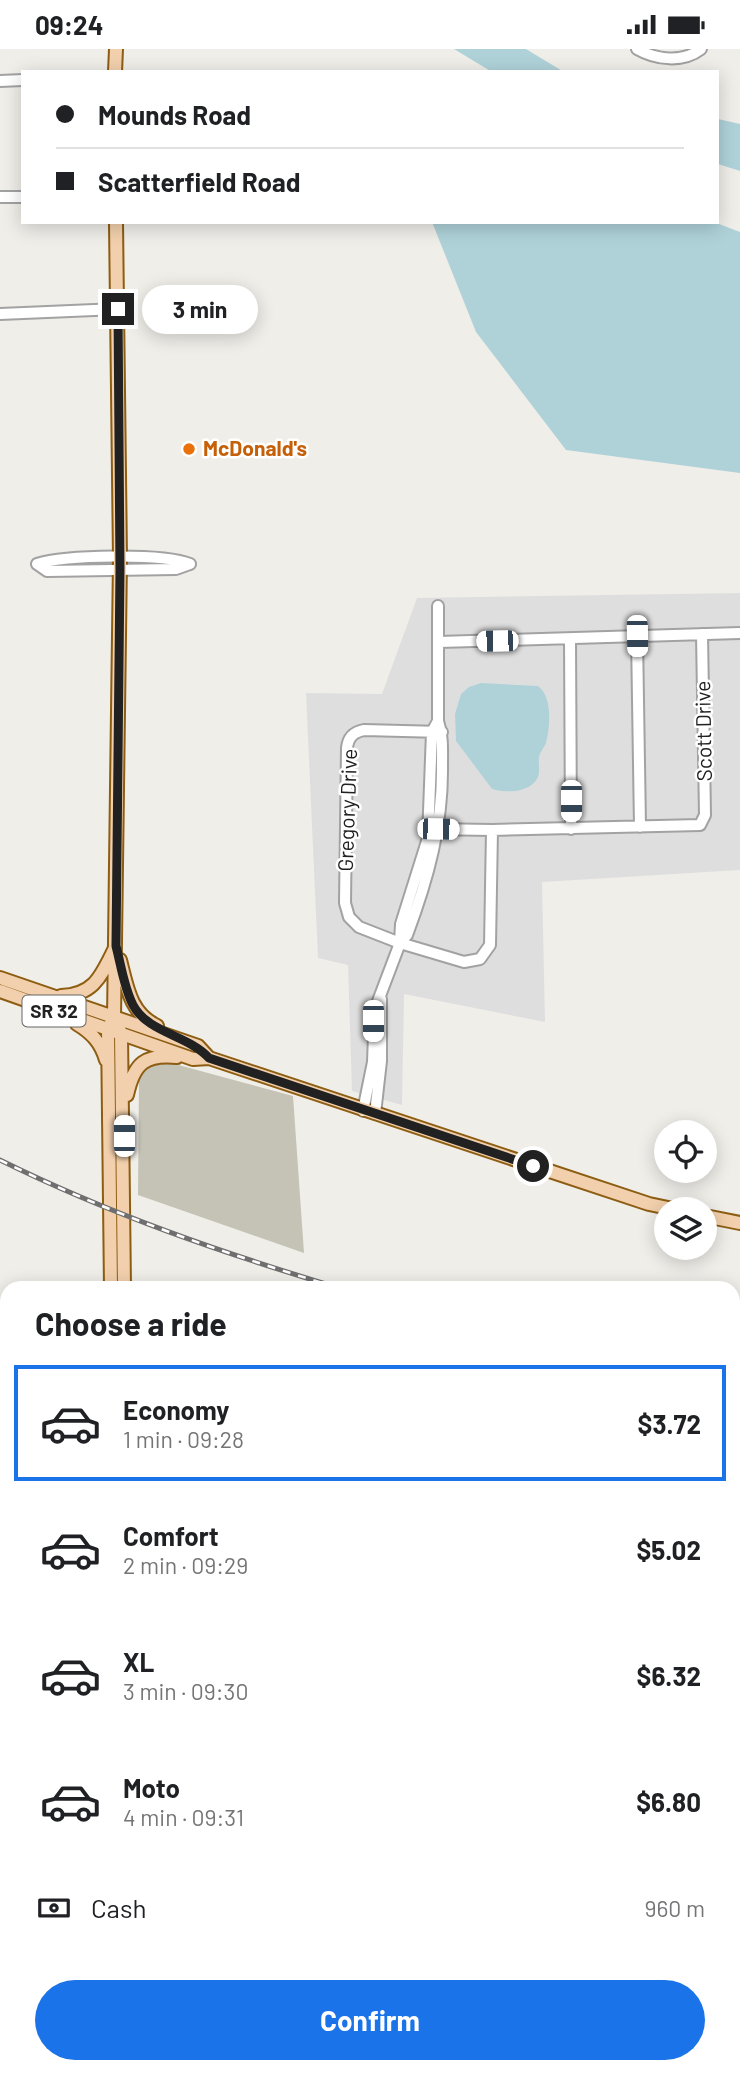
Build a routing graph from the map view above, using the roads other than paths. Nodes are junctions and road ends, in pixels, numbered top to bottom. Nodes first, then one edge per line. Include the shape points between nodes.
1 (116, 49) edge
2 (637, 49) edge
3 (701, 49) edge
4 (115, 70) edge
5 (21, 80) edge
6 (0, 81) edge
7 (0, 197) edge
8 (21, 197) edge
9 (109, 224) edge
10 (116, 224) edge
11 (121, 224) edge
12 (116, 237) junction
13 (118, 309) junction
14 (0, 314) edge
15 (120, 564) junction
16 (438, 606) dead end
17 (740, 633) edge
18 (702, 634) junction
19 (637, 636) junction
20 (570, 639) junction
21 (439, 642) junction
22 (437, 728) junction
23 (640, 827) junction
24 (571, 828) junction
25 (434, 829) junction
26 (492, 830) junction
27 (400, 943) junction
28 (116, 946) junction
29 (0, 978) edge
30 (0, 991) edge
31 (55, 996) junction
32 (52, 1010) junction
33 (111, 1024) junction
34 (121, 1034) junction
35 (198, 1046) junction
36 (209, 1058) junction
37 (193, 1059) junction
38 (110, 1079) junction
39 (124, 1109) junction
40 (369, 1112) junction
41 (654, 1205) edge
42 (717, 1218) edge
43 (740, 1223) edge
44 (111, 1281) edge
45 (124, 1281) edge

1 - 4 main road
2 - 3 street via 672,58
5 - 6 street
7 - 8 street
9 - 12 main road
10 - 12 main road
11 - 12 main road
12 - 13 main road
13 - 14 street
13 - 15 main road
15 - 15 street via 176,569 190,564 177,559
15 - 15 street via 51,560 37,564 47,571
15 - 28 main road
16 - 21 street
17 - 18 street
18 - 19 street
18 - 23 street, Scott Drive via 705,815 700,825
19 - 20 street
19 - 23 street
20 - 21 street
20 - 24 street
21 - 22 street
22 - 25 street
22 - 27 street, Gregory Drive via 364,730 352,736 347,748 346,910 359,927
23 - 24 street
24 - 26 street
25 - 26 street
25 - 27 street via 422,893
26 - 27 street, Gregory Drive via 490,945 485,954 464,962
27 - 40 street via 373,1021
28 - 31 main road, SR 32 via 85,992
28 - 33 main road
28 - 35 main road via 138,1011 148,1022
29 - 31 main road, SR 32
30 - 32 main road, SR 32
31 - 33 main road
32 - 33 main road, SR 32
32 - 38 main road via 93,1036
33 - 34 main road
33 - 35 main road
33 - 38 main road
34 - 37 main road
34 - 39 main road
35 - 36 main road
36 - 37 main road
36 - 40 main road
37 - 39 main road via 160,1056 144,1062 133,1075
38 - 44 main road
39 - 45 main road
40 - 41 main road
42 - 43 main road

